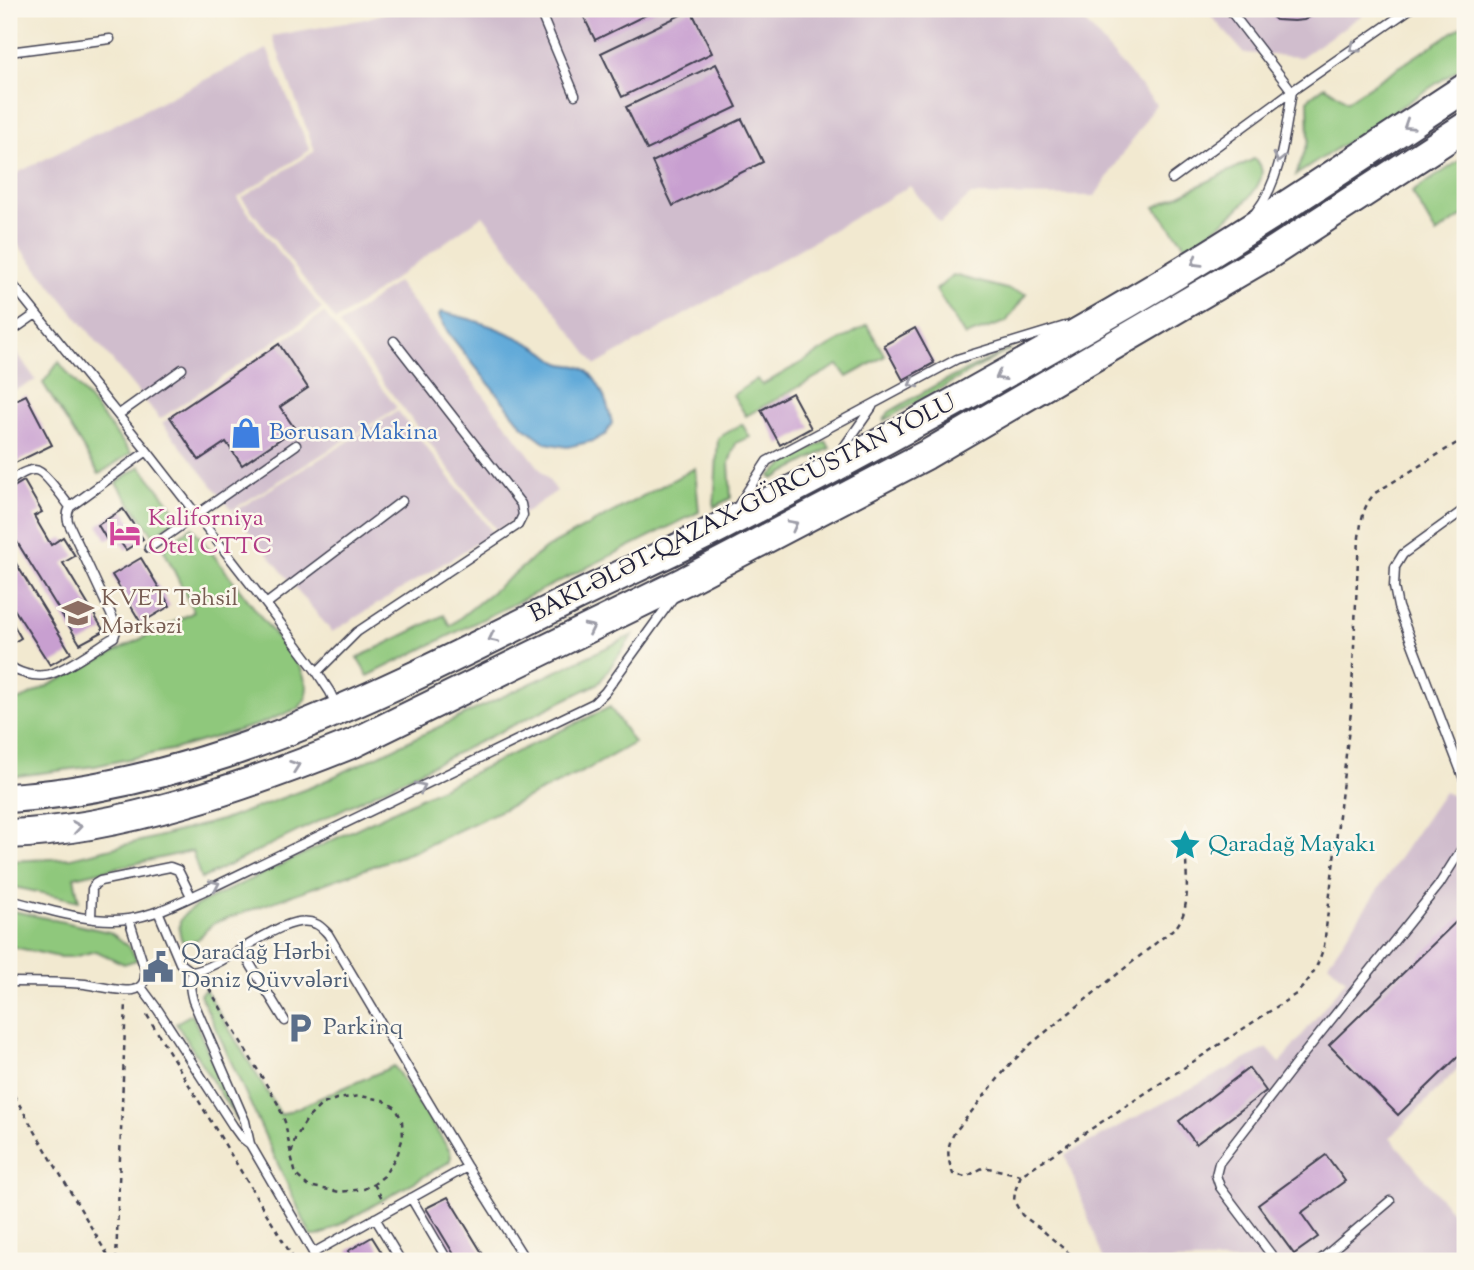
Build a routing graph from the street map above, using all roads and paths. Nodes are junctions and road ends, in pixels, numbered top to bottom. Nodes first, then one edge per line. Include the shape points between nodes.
1 (539, 9) edge
2 (1229, 9) edge
3 (1410, 9) edge
4 (110, 39) dead end
5 (9, 52) edge
6 (1465, 88) edge
7 (1292, 91) junction
8 (575, 94) dead end
9 (1465, 127) edge
10 (1172, 179) dead end
11 (1234, 239) junction
12 (9, 280) edge
13 (1115, 311) junction
14 (36, 314) junction
15 (9, 333) edge
16 (394, 341) dead end
17 (182, 369) dead end
18 (873, 404) junction
19 (118, 415) junction
20 (1465, 438) edge
21 (296, 446) dead end
22 (147, 451) junction
23 (826, 472) junction
24 (9, 482) edge
25 (402, 501) dead end
26 (70, 507) junction
27 (1465, 509) edge
28 (195, 514) junction
29 (726, 524) junction
30 (149, 548) dead end
31 (685, 582) junction
32 (266, 604) junction
33 (9, 666) edge
34 (317, 672) junction
35 (339, 711) junction
36 (1465, 782) edge
37 (9, 798) edge
38 (9, 834) edge
39 (1465, 839) edge
40 (1186, 856) dead end
41 (191, 896) junction
42 (9, 900) edge
43 (158, 911) junction
44 (91, 918) junction
45 (129, 919) junction
46 (241, 949) junction
47 (195, 971) junction
48 (9, 982) edge
49 (134, 989) junction
50 (285, 1021) dead end
51 (9, 1087) edge
52 (250, 1144) junction
53 (291, 1155) junction
54 (467, 1167) junction
55 (1021, 1175) junction
56 (373, 1184) junction
57 (411, 1198) junction
58 (1390, 1201) dead end
59 (389, 1210) junction
60 (375, 1218) junction
61 (313, 1253) junction
62 (111, 1261) edge
63 (117, 1261) edge
64 (295, 1261) edge
65 (318, 1261) edge
66 (401, 1261) edge
67 (448, 1261) edge
68 (526, 1261) edge
69 (1078, 1261) edge
70 (1276, 1261) edge
71 (1320, 1261) edge

1 - 8 lane
2 - 7 lane
3 -> 7 lane
4 - 5 lane
6 -> 11 highway
7 - 10 lane
7 -> 11 lane via 1275,177 1265,201
31 -> 9 highway via 926,454 1129,337 1265,257
11 -> 13 highway
12 - 14 lane
13 -> 18 lane via 968,355
13 -> 23 highway
14 - 15 lane
14 - 19 lane
16 - 34 lane via 522,504 523,515 518,525 357,632
17 - 19 lane
18 - 23 lane
18 - 29 lane via 767,461
19 - 22 lane
20 - 55 path via 1375,493 1362,515 1351,711 1324,946 1311,979 1296,994
21 - 28 lane
22 - 26 lane
22 - 28 lane
23 - 29 highway
24 - 26 lane via 26,471 41,472
25 - 32 lane
26 - 33 lane via 67,519 115,623 114,637 57,672 29,674
27 - 36 lane via 1403,554 1395,567 1394,587
28 - 30 lane
28 - 32 lane
29 -> 35 highway
38 -> 31 highway via 128,817 308,761
41 -> 31 lane via 594,703
32 - 34 lane
34 - 35 lane
35 - 37 highway via 180,768 65,792
39 - 70 lane via 1439,885 1219,1163 1220,1187
40 - 55 path via 1186,909 1177,926 1010,1064 949,1142 953,1174 967,1177 984,1167
41 - 43 lane
41 - 44 lane via 178,870 170,867 100,881 92,889
42 - 44 lane
43 - 45 lane
43 - 47 lane via 180,963
44 - 45 lane
45 - 49 lane via 146,977
46 - 47 lane
46 - 50 lane
46 - 54 lane via 296,922 318,924
47 - 52 lane via 190,981 193,1001 245,1121
47 - 53 path via 278,1104
48 - 49 lane
49 - 52 lane via 159,1010 233,1126
49 - 63 path
49 - 64 path
51 - 62 path
52 - 61 lane
53 - 56 path via 296,1175 308,1186 340,1192
53 - 56 path via 307,1119 321,1105 360,1096 383,1100 396,1108 403,1137 384,1176
54 - 57 lane
54 - 68 lane
55 - 69 path via 1014,1201 1023,1215
56 - 59 path
57 - 59 lane
57 - 67 lane
58 - 71 lane
59 - 60 lane
60 - 61 lane
60 - 66 lane
61 - 65 lane

